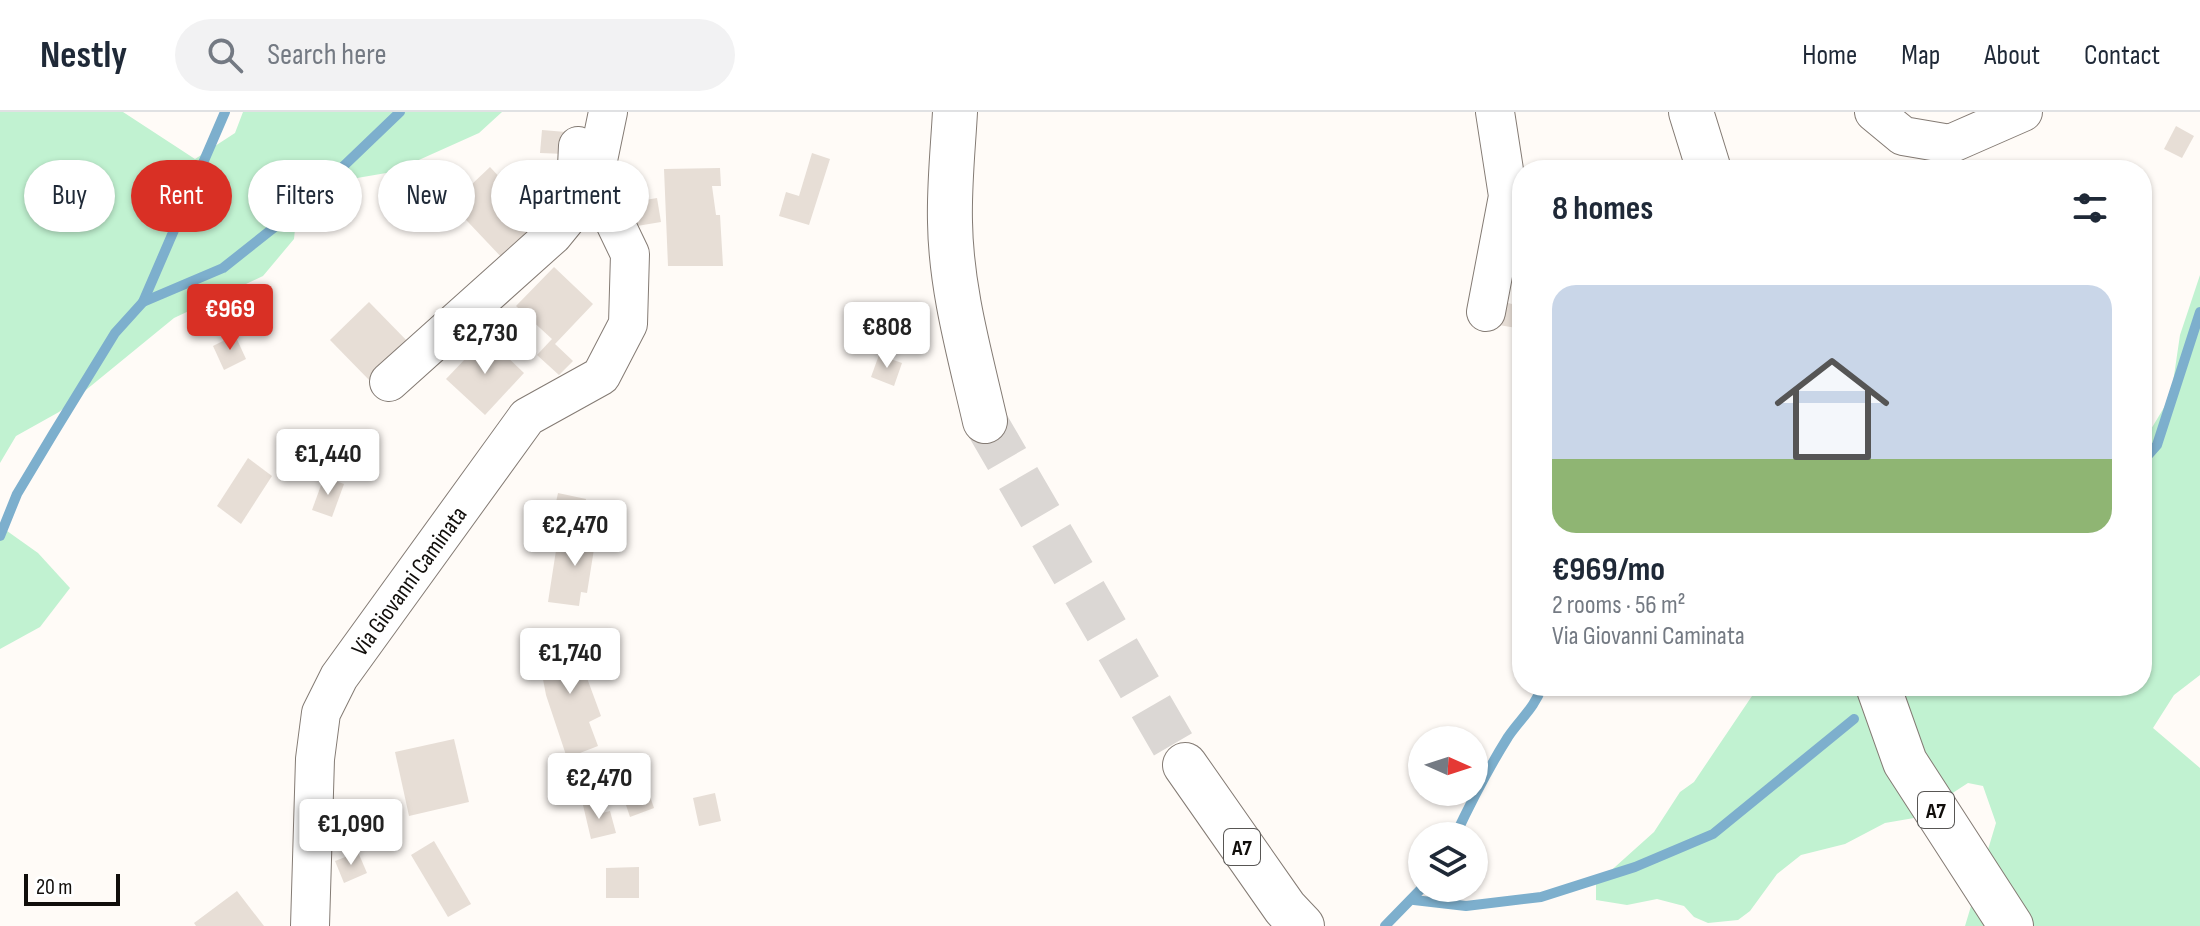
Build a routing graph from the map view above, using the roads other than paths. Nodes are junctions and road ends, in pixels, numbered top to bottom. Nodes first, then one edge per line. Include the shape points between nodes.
1 (955, 112) edge
2 (1495, 112) edge
3 (1691, 112) edge
4 (1874, 112) edge
5 (2023, 112) edge
6 (607, 116) edge
7 (1706, 160) edge
8 (1486, 312) dead end
9 (389, 382) dead end
10 (985, 421) tunnel mouth
11 (1882, 696) edge
12 (1185, 765) tunnel mouth
13 (310, 926) edge
14 (1302, 926) edge
15 (2011, 926) edge

1 - 10 highway via 950,222 956,296
2 - 8 street via 1508,196
3 - 7 highway
4 - 5 street via 1903,136 1950,144
6 - 9 street via 586,127 578,146 575,208 553,235
6 - 13 street, Via Giovanni Caminata via 597,165 605,202 630,254 628,324 601,376 527,417 339,677 321,713 317,744
11 - 15 highway, A7 via 1905,762
12 - 14 highway, A7

